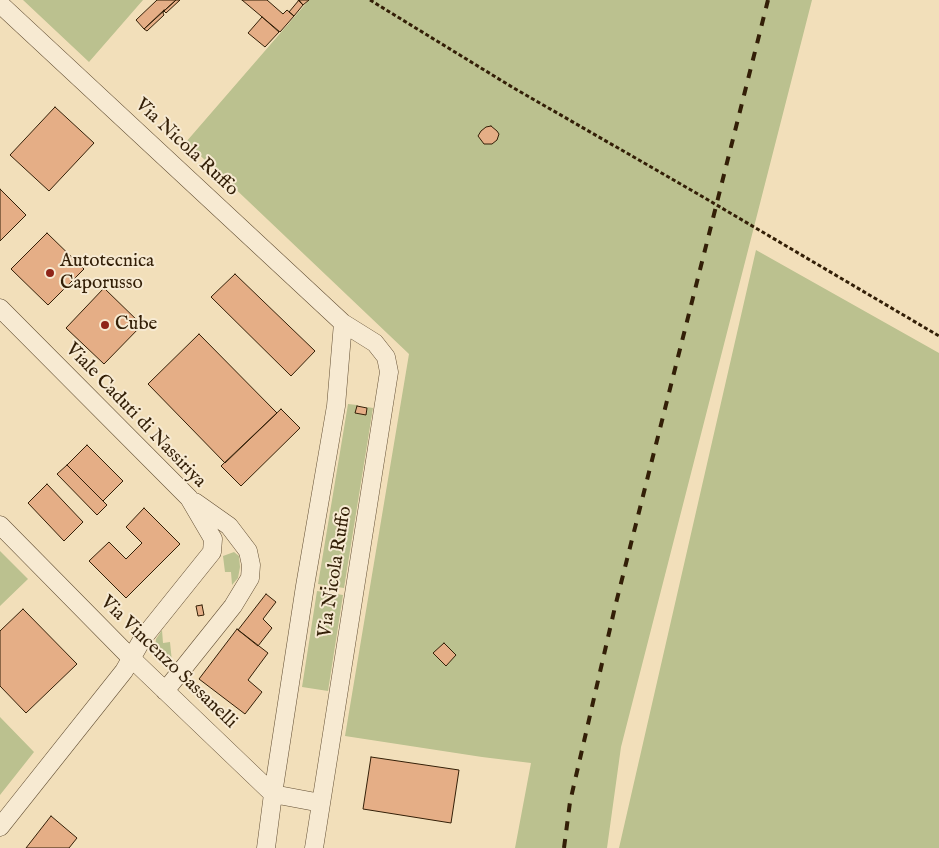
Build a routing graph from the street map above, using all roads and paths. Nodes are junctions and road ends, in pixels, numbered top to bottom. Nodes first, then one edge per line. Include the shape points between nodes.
1 (370, 0) edge
2 (0, 4) edge
3 (0, 308) edge
4 (343, 323) junction
5 (939, 336) edge
6 (189, 498) junction
7 (0, 525) edge
8 (305, 586) junction
9 (354, 594) junction
10 (131, 658) junction
11 (164, 690) junction
12 (273, 794) junction
13 (321, 803) junction
14 (0, 827) edge
15 (266, 848) edge
16 (314, 848) edge

1 - 5 path via 512,88
2 - 4 street, Via Nicola Ruffo
3 - 6 street, Viale Caduti di Nassiriya
4 - 8 street, Via Nicola Ruffo via 336,406
4 - 9 street, Via Nicola Ruffo via 375,343 386,357 389,372
6 - 10 street, Viale Caduti di Nassiriya via 214,539 212,552 143,638
6 - 11 street via 229,526 248,551 250,578 234,606
7 - 10 street, Via Vincenzo Sassanelli
8 - 9 path
8 - 12 street, Via Nicola Ruffo
9 - 13 street, Via Nicola Ruffo
10 - 11 street, Via Vincenzo Sassanelli
10 - 14 street, Viale Caduti di Nassiriya
11 - 12 street, Via Vincenzo Sassanelli
12 - 13 street
12 - 15 street, Via Nicola Ruffo
13 - 16 street, Via Nicola Ruffo

